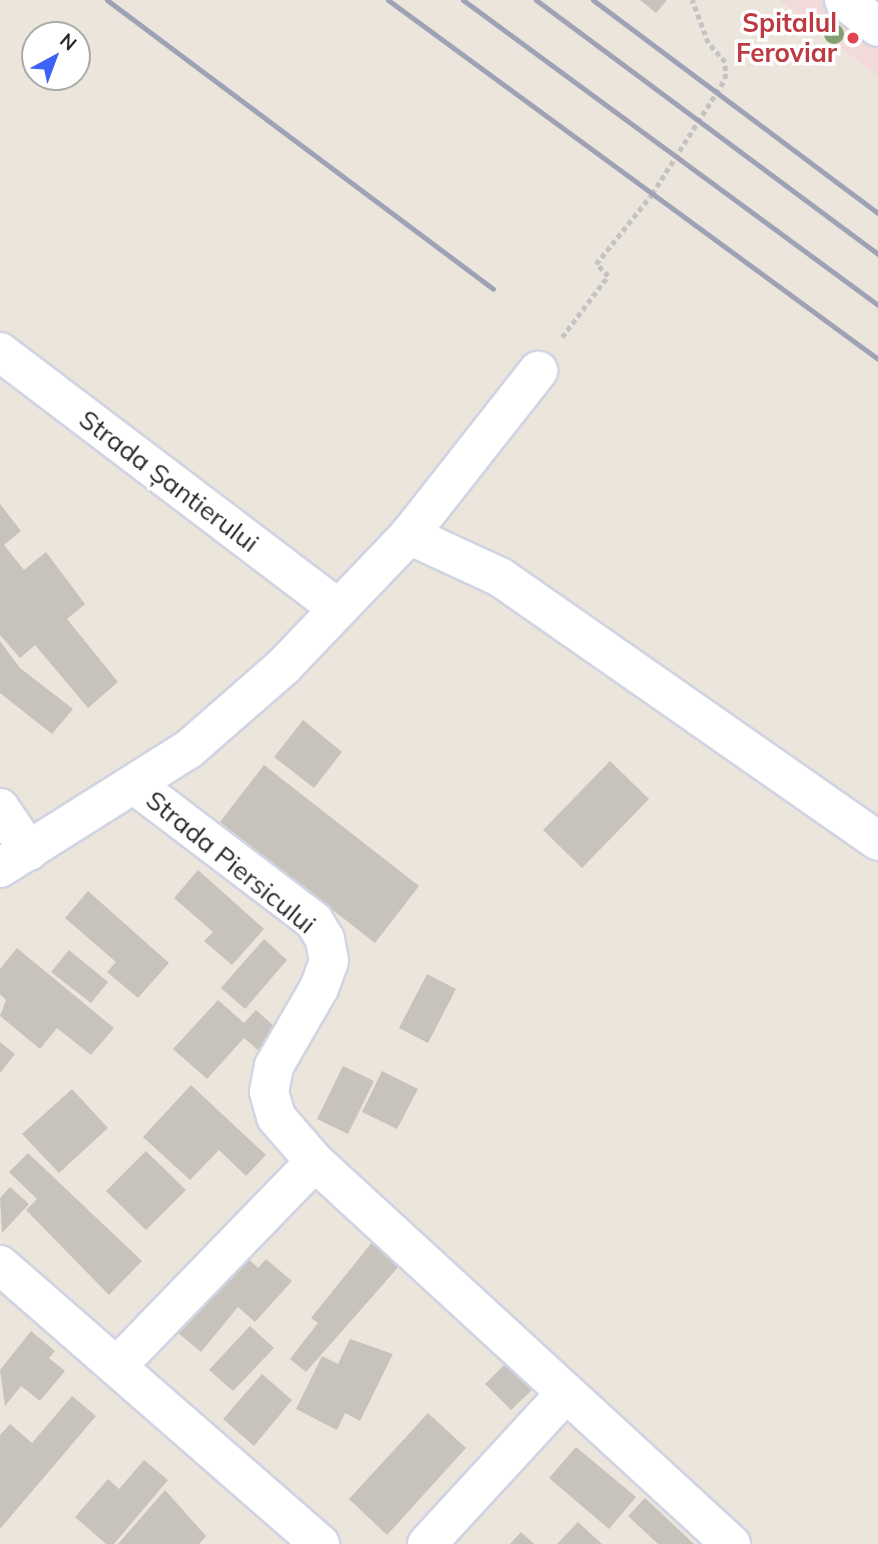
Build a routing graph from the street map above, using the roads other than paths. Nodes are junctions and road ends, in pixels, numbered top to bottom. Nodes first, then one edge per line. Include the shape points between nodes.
1 (844, 0) edge
2 (878, 27) edge
3 (0, 352) edge
4 (538, 371) road end
5 (409, 535) junction
6 (337, 608) junction
7 (135, 785) junction
8 (0, 808) edge
9 (878, 841) edge
10 (14, 860) edge
11 (315, 1162) junction
12 (0, 1265) edge
13 (117, 1366) junction
14 (566, 1393) junction
15 (320, 1544) edge
16 (427, 1544) edge
17 (732, 1544) edge

1 - 2 street
3 - 6 street, Strada Șantierului
4 - 5 street
5 - 6 street
5 - 9 street via 500,577
6 - 7 street via 228,716
7 - 10 street
7 - 11 street, Strada Piersicului via 314,921 325,939 329,961 319,988 274,1066 269,1092 276,1117
8 - 10 street
11 - 13 street
11 - 14 street, Strada Piersicului
12 - 13 street
13 - 15 street
14 - 16 street
14 - 17 street, Strada Piersicului

